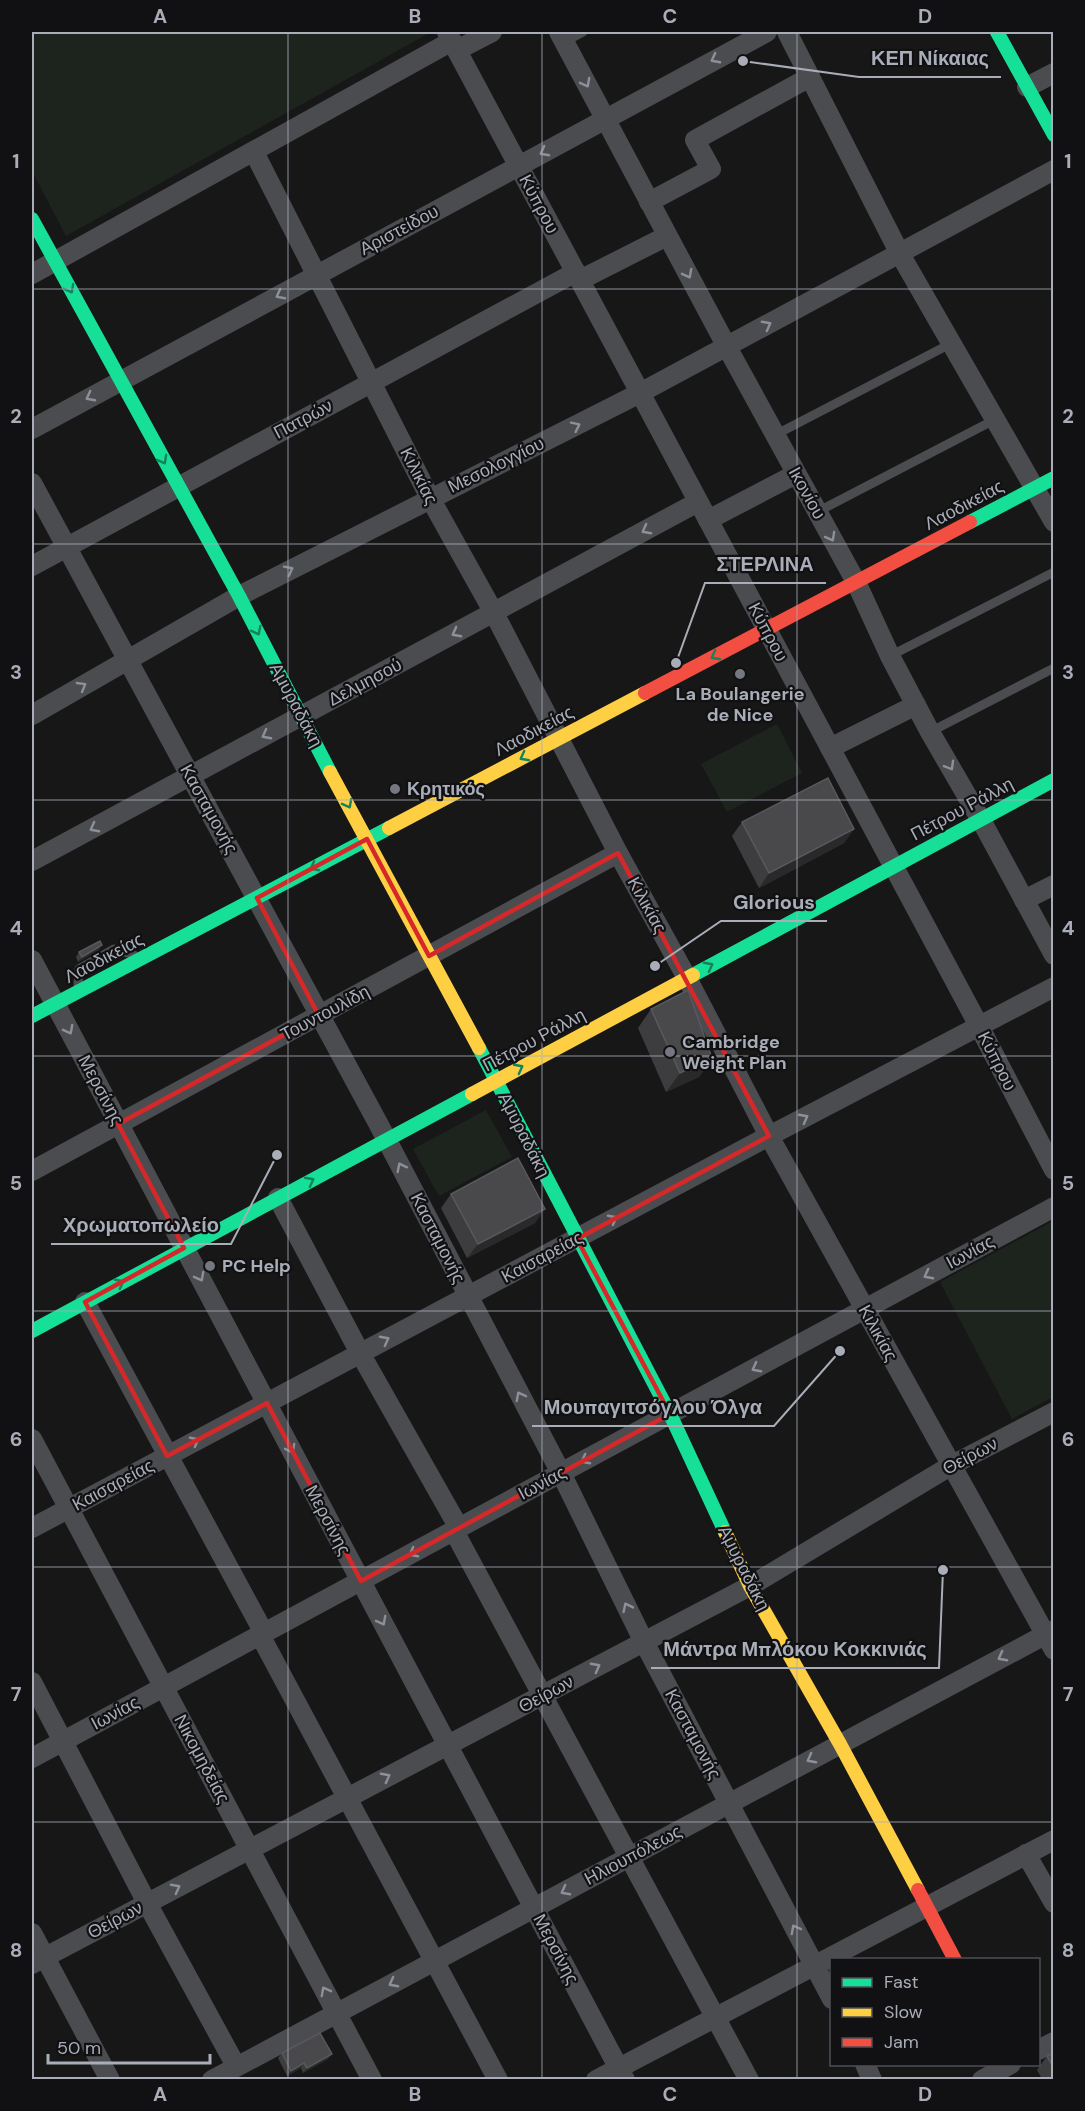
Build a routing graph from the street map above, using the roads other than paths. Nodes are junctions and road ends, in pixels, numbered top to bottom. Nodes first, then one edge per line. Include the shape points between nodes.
1 (492, 32) edge
2 (583, 32) edge
3 (767, 32) edge
4 (787, 32) edge
5 (997, 32) edge
6 (562, 37) edge
7 (452, 41) edge
8 (1053, 73) edge
9 (810, 77) junction
10 (1027, 87) junction
11 (605, 119) junction
12 (1053, 135) edge
13 (254, 152) junction
14 (518, 166) junction
15 (1053, 170) edge
16 (649, 202) junction
17 (32, 219) edge
18 (667, 236) junction
19 (900, 254) junction
20 (55, 262) junction
21 (32, 274) edge
22 (317, 275) junction
23 (578, 276) junction
24 (952, 343) junction
25 (727, 347) junction
26 (120, 381) junction
27 (372, 382) junction
28 (640, 393) junction
29 (996, 419) junction
30 (32, 429) edge
31 (775, 435) junction
32 (796, 474) junction
33 (1053, 478) edge
34 (32, 483) edge
35 (177, 486) junction
36 (1035, 488) junction
37 (430, 498) junction
38 (698, 502) junction
39 (817, 512) junction
40 (708, 520) junction
41 (1053, 522) edge
42 (66, 547) junction
43 (32, 566) edge
44 (1053, 572) edge
45 (856, 582) junction
46 (239, 596) junction
47 (494, 613) junction
48 (766, 629) junction
49 (890, 656) junction
50 (128, 660) junction
51 (1053, 668) edge
52 (916, 705) junction
53 (32, 715) edge
54 (301, 717) junction
55 (930, 732) junction
56 (560, 738) junction
57 (830, 748) junction
58 (191, 775) junction
59 (1053, 780) edge
60 (981, 820) junction
61 (367, 840) junction
62 (618, 853) junction
63 (32, 861) edge
64 (894, 867) junction
65 (1053, 885) edge
66 (257, 897) junction
67 (1024, 900) junction
68 (429, 956) junction
69 (1053, 956) edge
70 (142, 958) junction
71 (32, 960) edge
72 (687, 978) junction
73 (1053, 987) edge
74 (77, 993) junction
75 (55, 1004) junction
76 (32, 1016) edge
77 (319, 1016) junction
78 (979, 1026) junction
79 (496, 1081) junction
80 (118, 1124) junction
81 (769, 1136) junction
82 (387, 1139) junction
83 (1053, 1170) edge
84 (32, 1171) edge
85 (278, 1198) junction
86 (1053, 1207) edge
87 (577, 1239) junction
88 (184, 1248) junction
89 (468, 1297) junction
90 (85, 1302) junction
91 (865, 1309) junction
92 (32, 1330) edge
93 (360, 1353) junction
94 (267, 1403) junction
95 (1053, 1412) edge
96 (670, 1414) junction
97 (32, 1439) edge
98 (167, 1456) junction
99 (952, 1465) junction
100 (561, 1473) junction
101 (68, 1508) junction
102 (32, 1528) edge
103 (457, 1529) junction
104 (361, 1581) junction
105 (750, 1586) junction
106 (262, 1634) junction
107 (1051, 1638) edge
108 (644, 1642) junction
109 (32, 1682) edge
110 (164, 1687) junction
111 (542, 1696) junction
112 (63, 1742) junction
113 (840, 1744) junction
114 (448, 1745) junction
115 (32, 1758) edge
116 (346, 1798) junction
117 (729, 1803) junction
118 (1053, 1840) edge
119 (250, 1849) junction
120 (1026, 1854) junction
121 (628, 1857) junction
122 (147, 1903) junction
123 (1053, 1903) edge
124 (927, 1906) junction
125 (534, 1907) junction
126 (32, 1933) edge
127 (954, 1958) edge
128 (38, 1960) edge
129 (434, 1961) junction
130 (814, 1965) junction
131 (830, 1997) edge
132 (337, 2013) junction
133 (715, 2017) junction
134 (236, 2066) junction
135 (1008, 2066) edge
136 (1011, 2066) edge
137 (622, 2074) edge
138 (110, 2079) edge
139 (212, 2079) edge
140 (372, 2079) edge
141 (498, 2079) edge
142 (596, 2079) edge
143 (749, 2079) edge
144 (982, 2079) edge
145 (1019, 2079) edge

1 - 7 street
2 - 6 lane
3 -> 11 street, Αριστείδου
4 - 9 street
5 - 10 main road
6 -> 11 street, Ικονίου
7 - 13 street
7 - 14 street, Κύπρου
8 - 10 street
9 - 16 street via 695,140 711,169
9 - 19 street
10 - 12 main road
11 -> 14 street, Αριστείδου
11 - 16 street, Ικονίου
13 - 20 street
13 - 22 street, Κιλικίας
14 - 22 street, Αριστείδου
14 - 23 street, Κύπρου
15 - 19 street, Μεσολογγίου
16 - 18 street, Ικονίου
17 - 20 main road, Αμυραδάκη
18 - 23 street, Πατρών
18 -> 25 street, Ικονίου
19 - 24 street
25 -> 19 street, Μεσολογγίου
20 - 21 street
20 -> 26 main road, Αμυραδάκη
22 -> 26 street, Αριστείδου
22 - 27 street, Κιλικίας
23 - 27 street, Πατρών
23 - 28 street, Κύπρου
24 - 29 street
24 - 31 lane
25 - 28 street, Μεσολογγίου
25 - 31 street, Ικονίου
26 -> 30 street, Αριστείδου
26 -> 35 main road, Αμυραδάκη
27 - 35 street, Πατρών
27 - 37 street, Κιλικίας
37 -> 28 street, Μεσολογγίου
28 - 38 street, Κύπρου
29 - 36 street
29 - 39 lane
31 - 32 street, Ικονίου
32 - 39 street, Ικονίου
32 - 40 street
33 - 36 main road, Λαοδικείας
34 - 42 street, Κασταμονής
35 - 42 street, Πατρών
35 - 46 main road, Αμυραδάκη
36 - 41 street
36 - 45 main road, Λαοδικείας
46 -> 37 street, Μεσολογγίου
37 - 47 street, Κιλικίας
38 - 40 street, Κύπρου
38 -> 47 street, Δελμησού
39 -> 45 street, Ικονίου
40 - 48 street, Κύπρου
42 - 43 street, Πατρών
42 - 50 street, Κασταμονής
44 - 49 lane
45 - 48 main road, Λαοδικείας
45 - 49 street, Ικονίου
46 - 50 street, Μεσολογγίου
46 -> 54 main road, Αμυραδάκη
47 -> 54 street, Δελμησού
47 - 56 street, Κιλικίας
48 -> 56 main road, Λαοδικείας
48 - 57 street, Κύπρου
49 - 52 street, Ικονίου
53 -> 50 street, Μεσολογγίου
50 - 58 street, Κασταμονής
51 - 55 lane
52 - 55 street, Ικονίου
52 - 57 street
54 -> 58 street, Δελμησού
54 -> 61 main road, Αμυραδάκη
55 -> 60 street, Ικονίου
56 -> 61 main road, Λαοδικείας
56 - 62 street, Κιλικίας
57 - 64 street, Κύπρου
58 -> 63 street, Δελμησού
58 - 66 street, Κασταμονής
59 - 60 main road, Πέτρου Ράλλη
60 - 64 main road, Πέτρου Ράλλη
60 - 67 street, Ικονίου
61 -> 66 main road, Λαοδικείας
61 - 68 main road, Αμυραδάκη
62 - 68 street, Τουντουλίδη
62 - 72 street, Κιλικίας
72 -> 64 main road, Πέτρου Ράλλη
64 - 78 street, Κύπρου
65 - 67 street
66 - 70 main road, Λαοδικείας
66 - 77 street, Κασταμονής
67 - 69 street, Ικονίου
68 - 77 street, Τουντουλίδη
68 - 79 main road, Αμυραδάκη
70 - 74 main road, Λαοδικείας
70 - 74 lane via 114,949 79,969
71 - 75 street, Μερσίνης
79 -> 72 main road, Πέτρου Ράλλη
72 - 81 street, Κιλικίας
73 - 78 street, Καισαρείας
74 - 75 main road, Λαοδικείας
75 - 76 main road, Λαοδικείας
75 -> 80 street, Μερσίνης
77 - 80 street, Τουντουλίδη
77 - 82 street, Κασταμονής
81 -> 78 street, Καισαρείας
78 - 83 street, Κύπρου
79 - 82 main road, Πέτρου Ράλλη
79 - 87 main road, Αμυραδάκη
80 - 84 street, Τουντουλίδη
80 - 88 street, Μερσίνης
87 -> 81 street, Καισαρείας
81 - 91 street, Κιλικίας
85 -> 82 main road, Πέτρου Ράλλη
89 -> 82 street, Κασταμονής
85 - 88 main road, Πέτρου Ράλλη
85 - 93 street
86 -> 91 street, Ιωνίας
87 - 89 street, Καισαρείας
87 - 96 main road, Αμυραδάκη
90 -> 88 main road, Πέτρου Ράλλη
88 -> 94 street, Μερσίνης
93 -> 89 street, Καισαρείας
100 -> 89 street, Κασταμονής
90 - 92 main road, Πέτρου Ράλλη
90 - 98 street
91 -> 96 street, Ιωνίας
91 - 99 street, Κιλικίας
93 - 94 street, Καισαρείας
93 - 103 street
98 -> 94 street, Καισαρείας
94 -> 104 street, Μερσίνης
95 - 99 street, Θείρων
96 -> 100 street, Ιωνίας
96 - 105 main road, Αμυραδάκη
97 - 101 street, Νικομηδείας
98 - 101 street, Καισαρείας
98 - 106 street
99 - 105 street, Θείρων
99 - 107 street, Κιλικίας
100 - 103 street, Ιωνίας
108 -> 100 street, Κασταμονής
101 - 102 street, Καισαρείας
101 - 110 street, Νικομηδείας
103 -> 104 street, Ιωνίας
103 - 111 street
104 - 106 street, Ιωνίας
104 -> 114 street, Μερσίνης
105 - 108 street, Θείρων
105 - 113 main road, Αμυραδάκη
106 - 110 street, Ιωνίας
106 - 116 street
107 -> 113 street, Ηλιουπόλεως
111 -> 108 street, Θείρων
108 - 117 street, Κασταμονής
109 - 112 street
110 - 112 street, Ιωνίας
110 - 119 street, Νικομηδείας
111 - 114 street, Θείρων
111 - 121 street
112 - 115 street, Ιωνίας
112 - 122 street
113 -> 117 street, Ηλιουπόλεως
113 - 124 main road, Αμυραδάκη
116 -> 114 street, Θείρων
114 - 125 street, Μερσίνης
116 - 119 street, Θείρων
116 - 129 street
117 - 121 street, Ηλιουπόλεως
130 -> 117 street, Κασταμονής
118 - 120 street
122 -> 119 street, Θείρων
132 -> 119 street, Νικομηδείας
120 - 123 street
120 - 124 street
121 -> 125 street, Ηλιουπόλεως
121 - 133 street
122 - 128 street, Θείρων
122 - 134 street
124 - 127 main road, Αμυραδάκη
124 - 130 street
125 - 129 street, Ηλιουπόλεως
125 - 137 street, Μερσίνης
126 - 128 street
128 - 138 street
129 -> 132 street, Ηλιουπόλεως
129 - 141 street
130 - 131 street, Κασταμονής
130 - 133 street
132 - 134 street, Ηλιουπόλεως
132 - 140 street, Νικομηδείας
133 - 137 street
133 - 143 street
134 - 139 street, Ηλιουπόλεως
135 - 144 street
136 - 145 street
137 - 142 street

